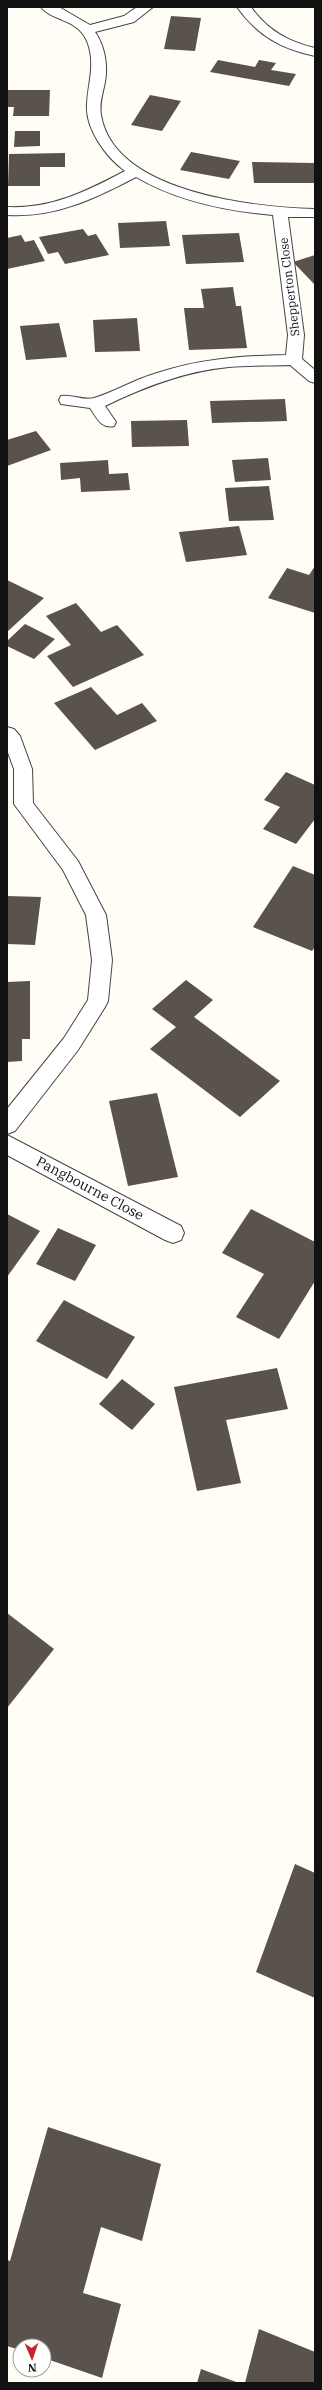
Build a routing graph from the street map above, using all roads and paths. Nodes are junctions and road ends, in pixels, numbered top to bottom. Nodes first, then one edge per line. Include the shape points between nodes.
1 (48, 7) edge
2 (146, 7) edge
3 (244, 7) edge
4 (88, 30) junction
5 (315, 52) edge
6 (136, 171) junction
7 (7, 211) edge
8 (280, 213) junction
9 (315, 213) edge
10 (294, 360) junction
11 (315, 378) edge
12 (67, 400) dead end
13 (95, 404) junction
14 (108, 422) dead end
15 (7, 734) edge
16 (16, 805) edge
17 (7, 1125) edge
18 (7, 1144) edge
19 (173, 1233) dead end

1 - 4 street via 70,17
2 - 4 street via 129,19
3 - 5 street via 267,35
4 - 6 street via 100,59 93,100 95,120 102,139 115,157
6 - 7 street via 71,203 44,212
6 - 8 street via 177,193
8 - 9 street
8 - 10 street, Shepperton Close via 296,335
10 - 11 street
10 - 13 street via 229,362 187,368 129,387
12 - 13 street
13 - 14 street
15 - 16 street via 23,769
16 - 17 street via 71,866 96,915 102,960 98,1001 71,1044
18 - 19 street, Pangbourne Close

